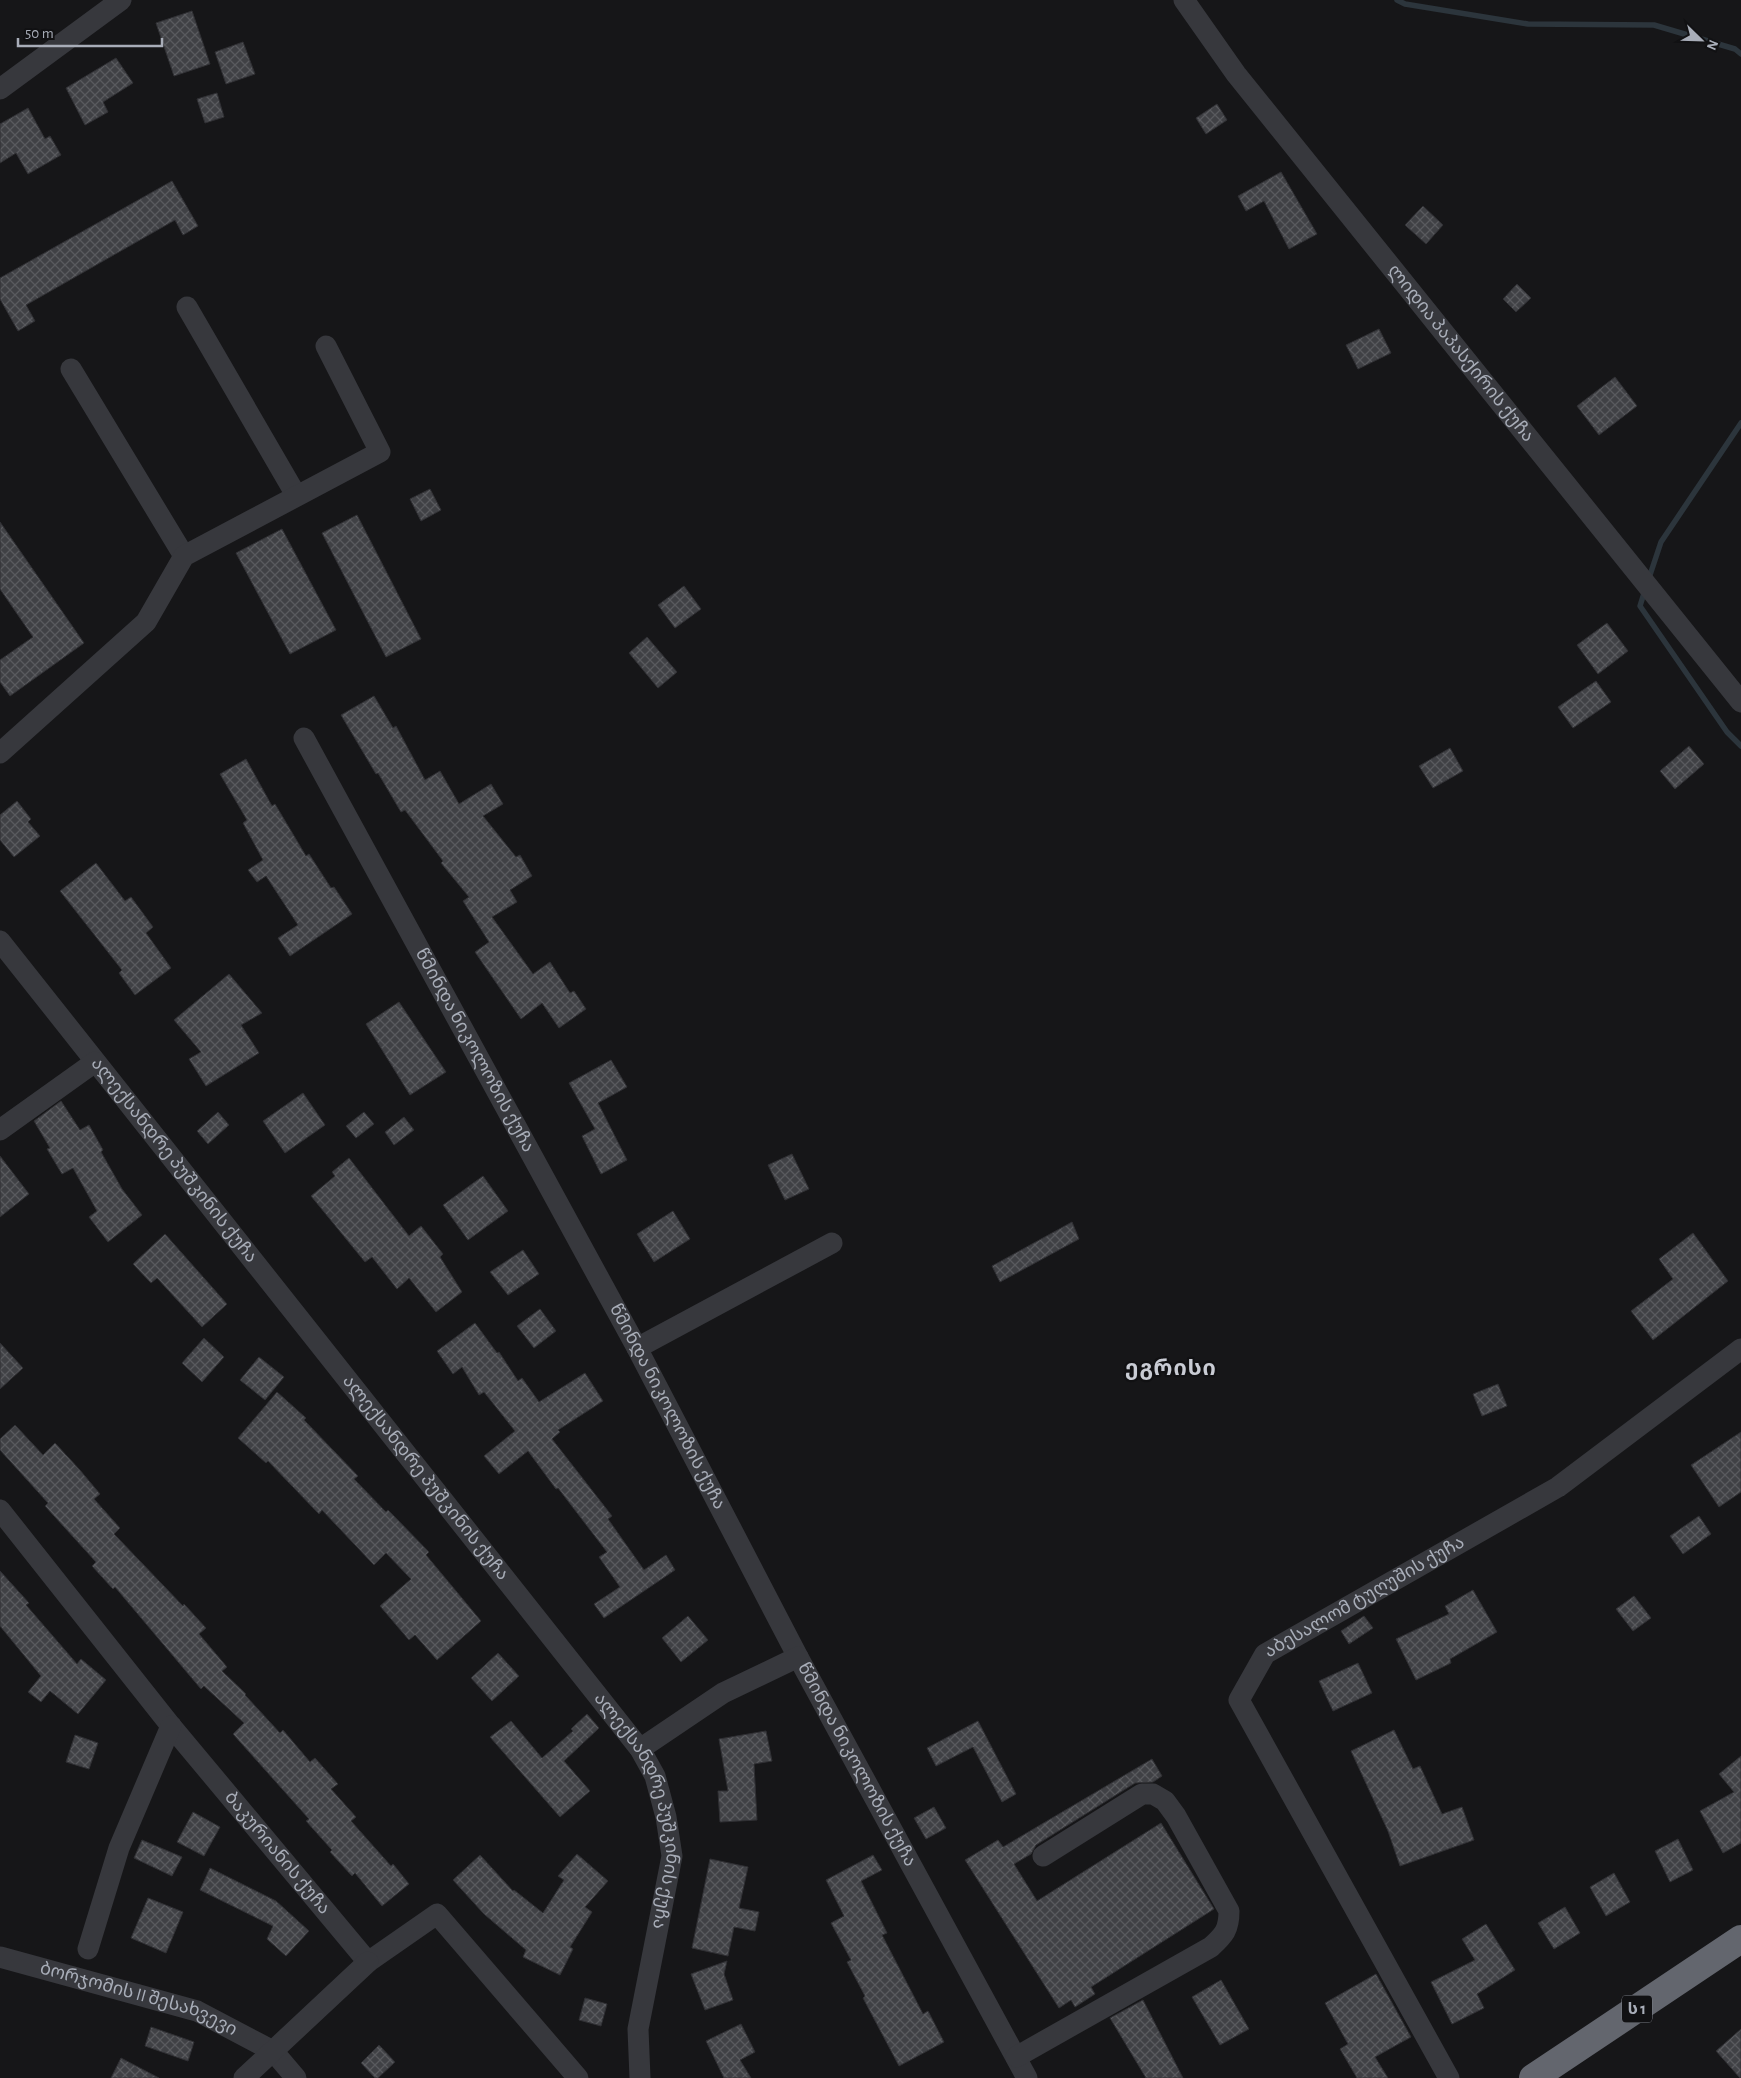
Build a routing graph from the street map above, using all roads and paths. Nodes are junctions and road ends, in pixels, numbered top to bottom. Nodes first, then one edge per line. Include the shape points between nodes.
1 (121, 0) edge
2 (1184, 0) edge
3 (0, 89) edge
4 (187, 307) dead end
5 (326, 346) dead end
6 (71, 369) dead end
7 (296, 495) junction
8 (184, 556) junction
9 (1738, 693) edge
10 (304, 738) dead end
11 (0, 753) edge
12 (0, 941) edge
13 (95, 1062) junction
14 (0, 1130) edge
15 (832, 1243) dead end
16 (637, 1348) junction
17 (1741, 1350) edge
18 (0, 1510) edge
19 (798, 1657) junction
20 (171, 1726) junction
21 (640, 1749) junction
22 (1043, 1856) dead end
23 (1741, 1939) edge
24 (88, 1949) dead end
25 (0, 1957) edge
26 (368, 1962) junction
27 (273, 2051) junction
28 (1016, 2058) junction
29 (244, 2078) edge
30 (296, 2078) edge
31 (578, 2078) edge
32 (640, 2078) edge
33 (1027, 2078) edge
34 (1449, 2078) edge
35 (1533, 2078) edge

1 - 3 street
2 - 9 street, ლიდია პაპასქირის ქუჩა via 1236,74
4 - 7 street
5 - 7 street via 380,452
6 - 8 street
7 - 8 street
8 - 11 street via 146,622
10 - 16 street, წმინდა ნიკოლოზის ქუჩა
12 - 13 street, ალექსანდრე პუშკინის ქუჩა
13 - 14 street
13 - 21 street, ალექსანდრე პუშკინის ქუჩა
15 - 16 street
16 - 19 street, წმინდა ნიკოლოზის ქუჩა
17 - 34 street, აბესალომ ტუღუშის ქუჩა via 1558,1487 1265,1654 1239,1700
18 - 20 street, ბაკურიანის ქუჩა
19 - 21 street via 723,1693
19 - 28 street, წმინდა ნიკოლოზის ქუჩა
20 - 24 street via 119,1848
20 - 26 street, ბაკურიანის ქუჩა
21 - 32 street, ალექსანდრე პუშკინის ქუჩა via 655,1776 672,1856 638,2029
22 - 28 street via 1142,1794 1152,1794 1165,1800 1176,1816 1230,1911 1229,1925 1210,1947
23 - 35 highway, ს 1
25 - 27 street, ბორჯომის II შესახვევი via 197,2011
26 - 27 street
26 - 31 street via 437,1914
27 - 29 street
27 - 30 street
28 - 33 street, წმინდა ნიკოლოზის ქუჩა

